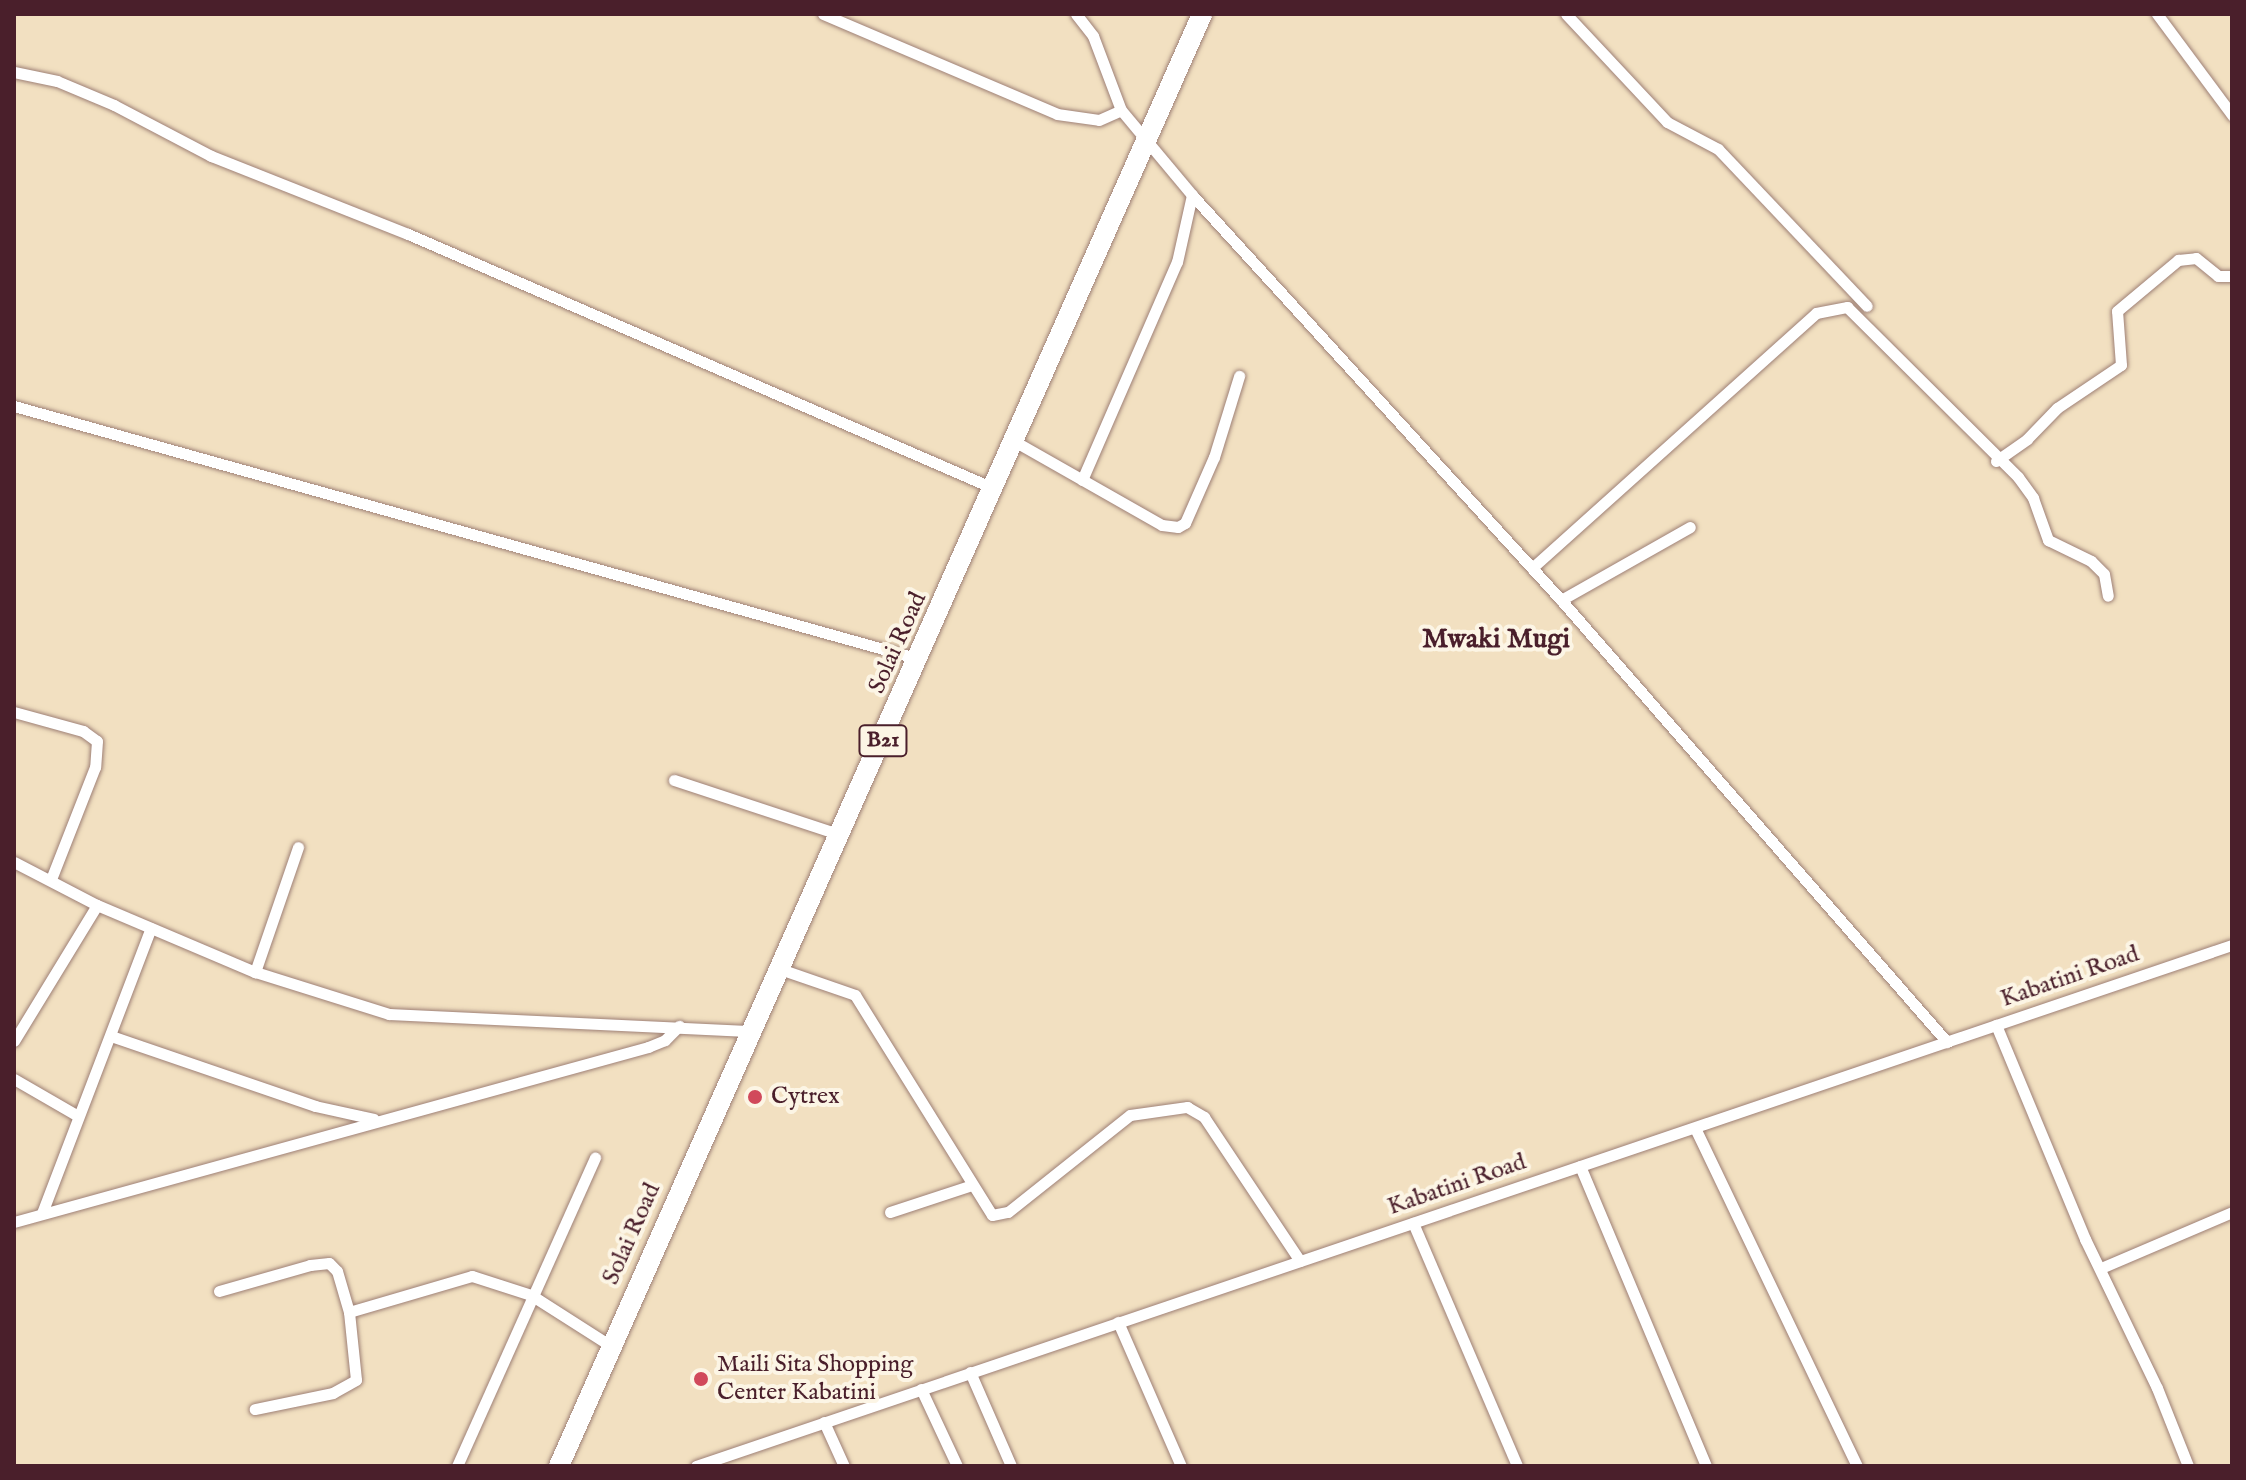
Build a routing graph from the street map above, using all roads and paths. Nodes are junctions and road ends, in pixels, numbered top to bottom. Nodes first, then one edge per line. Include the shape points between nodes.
1 (823, 14) edge
2 (1076, 14) edge
3 (1566, 14) edge
4 (2157, 14) edge
5 (1199, 15) edge
6 (14, 72) edge
7 (1121, 110) junction
8 (2232, 115) edge
9 (1146, 141) junction
10 (1192, 195) junction
11 (2232, 276) edge
12 (1867, 306) dead end
13 (1239, 376) dead end
14 (14, 406) edge
15 (1014, 441) junction
16 (1996, 461) junction
17 (1082, 480) junction
18 (993, 488) junction
19 (1690, 527) dead end
20 (1532, 568) junction
21 (2108, 596) dead end
22 (1561, 600) junction
23 (919, 659) junction
24 (14, 712) edge
25 (674, 780) dead end
26 (842, 835) junction
27 (298, 847) dead end
28 (14, 862) edge
29 (51, 879) junction
30 (97, 905) junction
31 (151, 928) junction
32 (2232, 945) edge
33 (783, 970) junction
34 (255, 972) junction
35 (1996, 1025) junction
36 (679, 1026) junction
37 (754, 1031) junction
38 (111, 1036) junction
39 (14, 1041) edge
40 (1947, 1042) junction
41 (14, 1079) edge
42 (76, 1115) junction
43 (375, 1119) junction
44 (1695, 1128) junction
45 (595, 1157) dead end
46 (1580, 1166) junction
47 (972, 1185) junction
48 (890, 1212) dead end
49 (2232, 1212) edge
50 (42, 1213) junction
51 (14, 1222) edge
52 (1413, 1223) junction
53 (1300, 1261) junction
54 (2101, 1268) junction
55 (219, 1291) dead end
56 (531, 1295) junction
57 (349, 1312) junction
58 (1118, 1322) junction
59 (611, 1346) junction
60 (970, 1372) junction
61 (921, 1389) junction
62 (255, 1409) dead end
63 (824, 1422) junction
64 (457, 1466) edge
65 (559, 1466) edge
66 (696, 1466) edge
67 (844, 1466) edge
68 (957, 1466) edge
69 (1011, 1466) edge
70 (1181, 1466) edge
71 (1517, 1466) edge
72 (1706, 1466) edge
73 (1857, 1466) edge
74 (2188, 1466) edge

1 - 7 street via 1057,114 1099,120
2 - 7 street via 1093,36
3 - 12 street via 1667,122 1718,149
4 - 8 street
5 - 9 highway, Solai Road / B21
6 - 18 street via 57,81 114,105 211,156 423,240
7 - 9 street
9 - 10 street
9 - 15 highway, Solai Road / B21
10 - 17 street via 1177,262
10 - 20 street
11 - 16 street via 2218,276 2196,258 2178,260 2117,311 2121,365 2057,408
13 - 17 street via 1214,457 1185,523 1162,525
14 - 23 street
15 - 17 street
15 - 18 highway, Solai Road / B21
16 - 20 street via 1847,307 1816,313
16 - 21 street via 2018,477 2033,498 2048,540 2091,561 2104,574
18 - 23 highway, Solai Road / B21
19 - 22 street
20 - 22 street
22 - 40 street
23 - 26 highway, Solai Road / B21
24 - 29 street via 83,731 97,741 95,767
25 - 26 street
26 - 33 highway, Solai Road / B21
27 - 34 street
28 - 29 street
29 - 30 street
30 - 31 street
30 - 39 street
31 - 34 street
31 - 38 street
32 - 35 street, Kabatini Road
33 - 37 highway, Solai Road / B21
33 - 47 street via 855,995
34 - 36 street via 417,1019
35 - 40 street, Kabatini Road
35 - 54 street
36 - 37 street
36 - 43 street via 648,1047
37 - 59 highway, Solai Road / B21
38 - 42 street
38 - 43 street via 315,1106
40 - 44 street, Kabatini Road
41 - 42 street
42 - 50 street
43 - 50 street via 206,1173
44 - 46 street, Kabatini Road
44 - 73 street
45 - 56 street
46 - 52 street, Kabatini Road
46 - 72 street
47 - 48 street
47 - 53 street via 986,1210 999,1215 1130,1115 1187,1107 1204,1117
49 - 54 street
50 - 51 street
52 - 53 street, Kabatini Road
52 - 71 street
53 - 58 street, Kabatini Road
54 - 74 street
55 - 57 street via 329,1263 337,1271
56 - 57 street via 472,1276
56 - 59 street
56 - 64 street
57 - 62 street via 356,1380 333,1393
58 - 60 street, Kabatini Road
58 - 70 street
59 - 65 highway, Solai Road / B21
60 - 61 street, Kabatini Road
60 - 69 street
61 - 63 street, Kabatini Road
61 - 68 street
63 - 66 street, Kabatini Road
63 - 67 street

